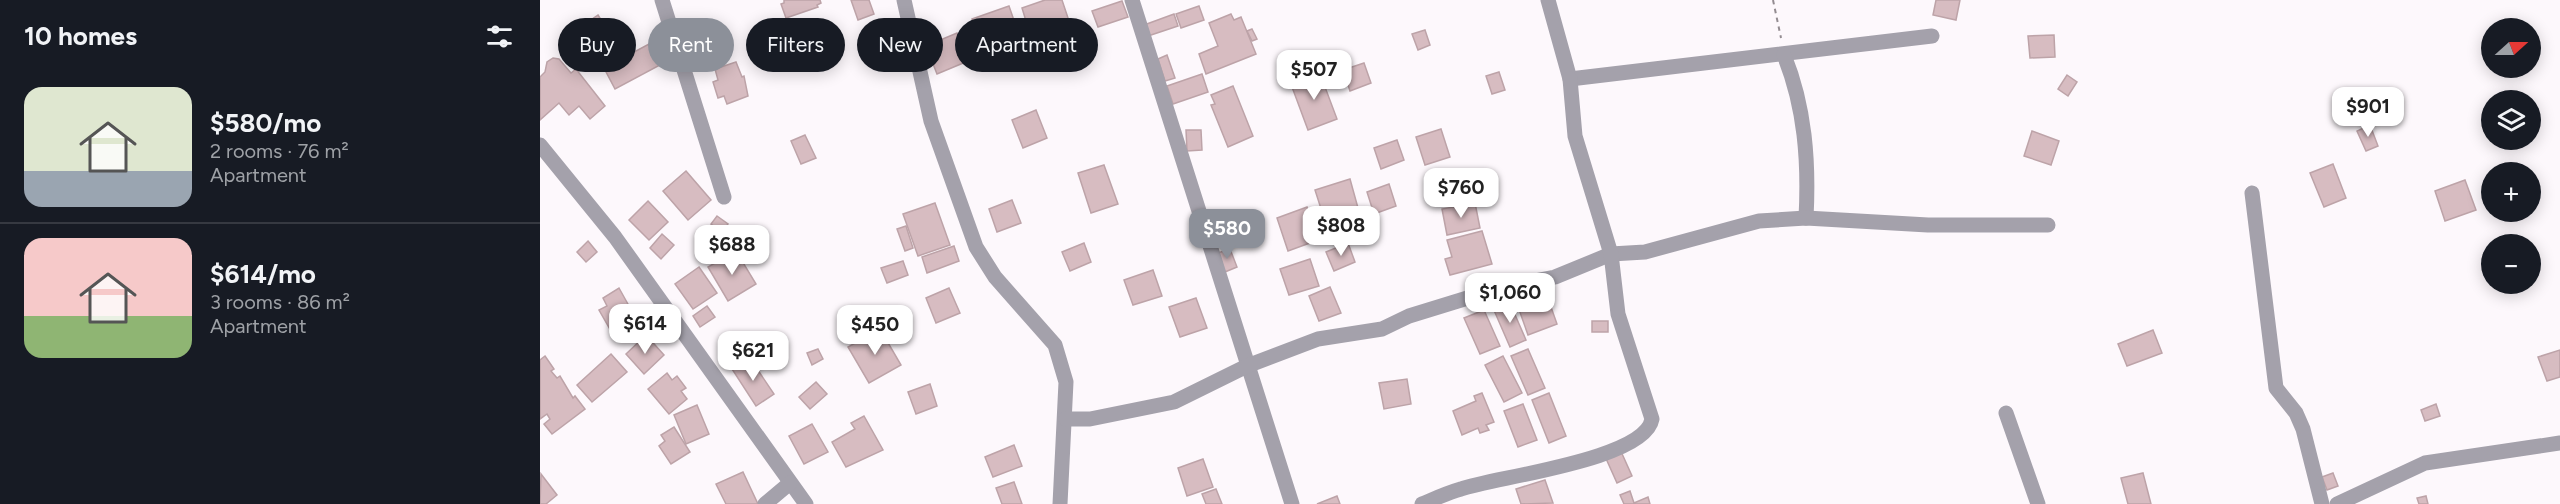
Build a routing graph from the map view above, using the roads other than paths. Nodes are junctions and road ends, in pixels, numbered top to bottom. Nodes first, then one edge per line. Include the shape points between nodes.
1 (662, 0) edge
2 (904, 0) edge
3 (1132, 0) edge
4 (1548, 0) edge
5 (1932, 36) dead end
6 (1784, 54) junction
7 (1570, 79) junction
8 (540, 145) edge
9 (2252, 193) dead end
10 (724, 197) dead end
11 (1806, 218) junction
12 (2048, 225) dead end
13 (1611, 254) junction
14 (1247, 366) junction
15 (2006, 413) dead end
16 (1066, 419) junction
17 (2560, 443) edge
18 (790, 483) junction
19 (765, 504) edge
20 (806, 504) edge
21 (1060, 504) edge
22 (1292, 504) edge
23 (1422, 504) edge
24 (2038, 504) edge
25 (2322, 504) edge
26 (2337, 504) edge

1 - 10 street
2 - 16 street via 931,120 976,247 994,277 1055,345 1066,382
3 - 14 street
4 - 7 street
5 - 6 street
6 - 7 street
6 - 11 street via 1797,87 1803,125 1809,172
7 - 13 street via 1575,136
8 - 18 street via 615,237
9 - 25 street via 2276,388 2296,412 2303,429
11 - 12 street via 1928,225
11 - 13 street via 1759,221 1645,252
13 - 14 street via 1555,277 1500,288 1409,316 1382,329 1318,339
13 - 23 street via 1618,314 1652,419 1647,431 1576,464 1461,488
14 - 16 street via 1174,402
14 - 22 street
15 - 24 street
16 - 21 street
17 - 26 street via 2425,463
18 - 19 street
18 - 20 street

